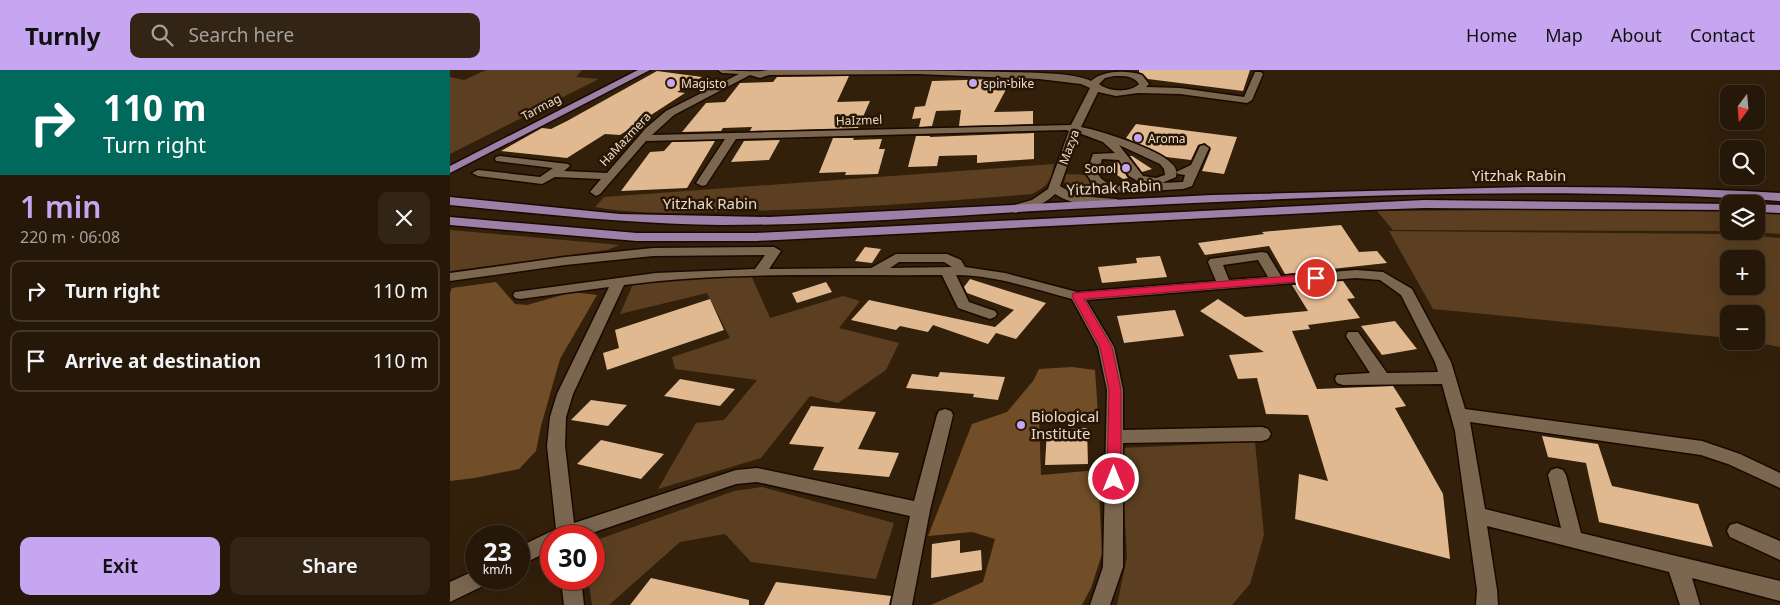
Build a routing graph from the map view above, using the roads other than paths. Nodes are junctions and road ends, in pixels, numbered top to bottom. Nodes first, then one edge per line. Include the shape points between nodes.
1 (626, 70) edge
2 (645, 70) edge
3 (723, 70) edge
4 (1072, 70) edge
5 (748, 71) edge
6 (1085, 71) edge
7 (775, 72) edge
8 (1108, 74) junction
9 (1258, 74) dead end
10 (1143, 75) edge
11 (731, 82) junction
12 (1095, 85) junction
13 (1138, 90) junction
14 (1180, 91) junction
15 (1116, 93) junction
16 (1086, 107) junction
17 (1075, 128) junction
18 (732, 136) junction
19 (644, 138) junction
20 (1204, 148) dead end
21 (1122, 157) junction
22 (500, 159) dead end
23 (450, 167) edge
24 (1192, 171) junction
25 (1172, 172) junction
26 (478, 173) dead end
27 (552, 174) junction
28 (609, 176) junction
29 (702, 183) dead end
30 (1054, 187) junction
31 (596, 192) dead end
32 (450, 194) edge
33 (1780, 197) edge
34 (450, 201) edge
35 (1127, 203) junction
36 (484, 205) junction
37 (1720, 206) edge
38 (1765, 208) edge
39 (1014, 209) junction
40 (1780, 209) edge
41 (450, 221) edge
42 (954, 271) junction
43 (759, 273) junction
44 (450, 278) edge
45 (619, 281) junction
46 (1277, 281) junction
47 (1224, 284) junction
48 (520, 295) dead end
49 (1077, 296) junction
50 (990, 314) dead end
51 (1353, 336) dead end
52 (1382, 378) junction
53 (1448, 378) junction
54 (1343, 379) dead end
55 (945, 414) dead end
56 (1459, 414) junction
57 (1262, 434) dead end
58 (1114, 437) junction
59 (1557, 476) dead end
60 (1780, 481) edge
61 (920, 510) junction
62 (1476, 515) junction
63 (560, 525) edge
64 (594, 525) edge
65 (1737, 531) dead end
66 (1573, 538) junction
67 (1780, 551) edge
68 (1678, 564) junction
69 (465, 584) edge
70 (572, 590) edge
71 (1780, 591) edge
72 (450, 592) edge
73 (574, 605) edge
74 (901, 605) edge
75 (1100, 605) edge
76 (1487, 605) edge
77 (1690, 605) edge

1 - 23 main road, Tarmag
2 - 23 main road, Tarmag
3 - 5 street
3 - 11 street via 733,75
4 - 6 street
5 - 7 street via 756,75
5 - 11 street, HaMazmera
6 - 8 street
7 - 12 street via 947,72 1062,77
8 - 10 street
8 - 12 street via 1098,78
9 - 14 street via 1247,100
10 - 13 street via 1144,84
10 - 14 street
11 - 19 street, HaMazmera via 670,113
12 - 15 street
12 - 16 street, Mazya
13 - 14 street
13 - 15 street
15 - 16 street via 1096,98
16 - 17 street, Mazya
17 - 18 street, HaIzmel
17 - 21 street via 1105,139
17 - 25 street via 1122,141 1164,162
17 - 30 street, Mazya
18 - 19 street, HaIzmel
18 - 29 street
19 - 28 street, HaMazmera
20 - 24 street
21 - 24 street via 1097,156 1092,174 1095,180 1112,189 1184,186 1188,184
21 - 25 street via 1132,174 1145,181 1163,180
22 - 27 street via 564,166
24 - 25 street
26 - 27 street via 542,181
27 - 28 street
28 - 31 street, HaMazmera
30 - 35 street via 1071,198
30 - 39 street via 1040,201
32 - 36 main road
33 - 35 main road, Yitzhak Rabin via 1664,191 1532,191 1368,193
34 - 36 main road, Yitzhak Rabin
35 - 39 main road, Yitzhak Rabin
36 - 39 main road, Yitzhak Rabin via 678,220 840,218
37 - 41 main road, Yitzhak Rabin via 1376,205 706,237 637,237
38 - 40 main road
42 - 43 street
42 - 49 street via 1004,277
42 - 50 street via 963,305
43 - 44 street via 774,251 653,252
43 - 45 street
45 - 48 street
45 - 63 street via 565,394 558,417 556,446
46 - 47 street
46 - 47 street via 1262,256 1215,262
46 - 53 street via 1370,274 1394,282 1407,292
47 - 49 street
49 - 58 street via 1106,347 1115,390
51 - 52 street
52 - 53 street
52 - 54 street
53 - 56 street
55 - 61 street
56 - 60 street via 1702,448
56 - 62 street
57 - 58 street
58 - 75 street via 1113,567
59 - 66 street
61 - 64 street via 758,475 736,477
61 - 74 street
62 - 66 street
62 - 76 street
65 - 67 street
66 - 68 street
68 - 71 street
68 - 77 street
69 - 72 street
70 - 73 street

